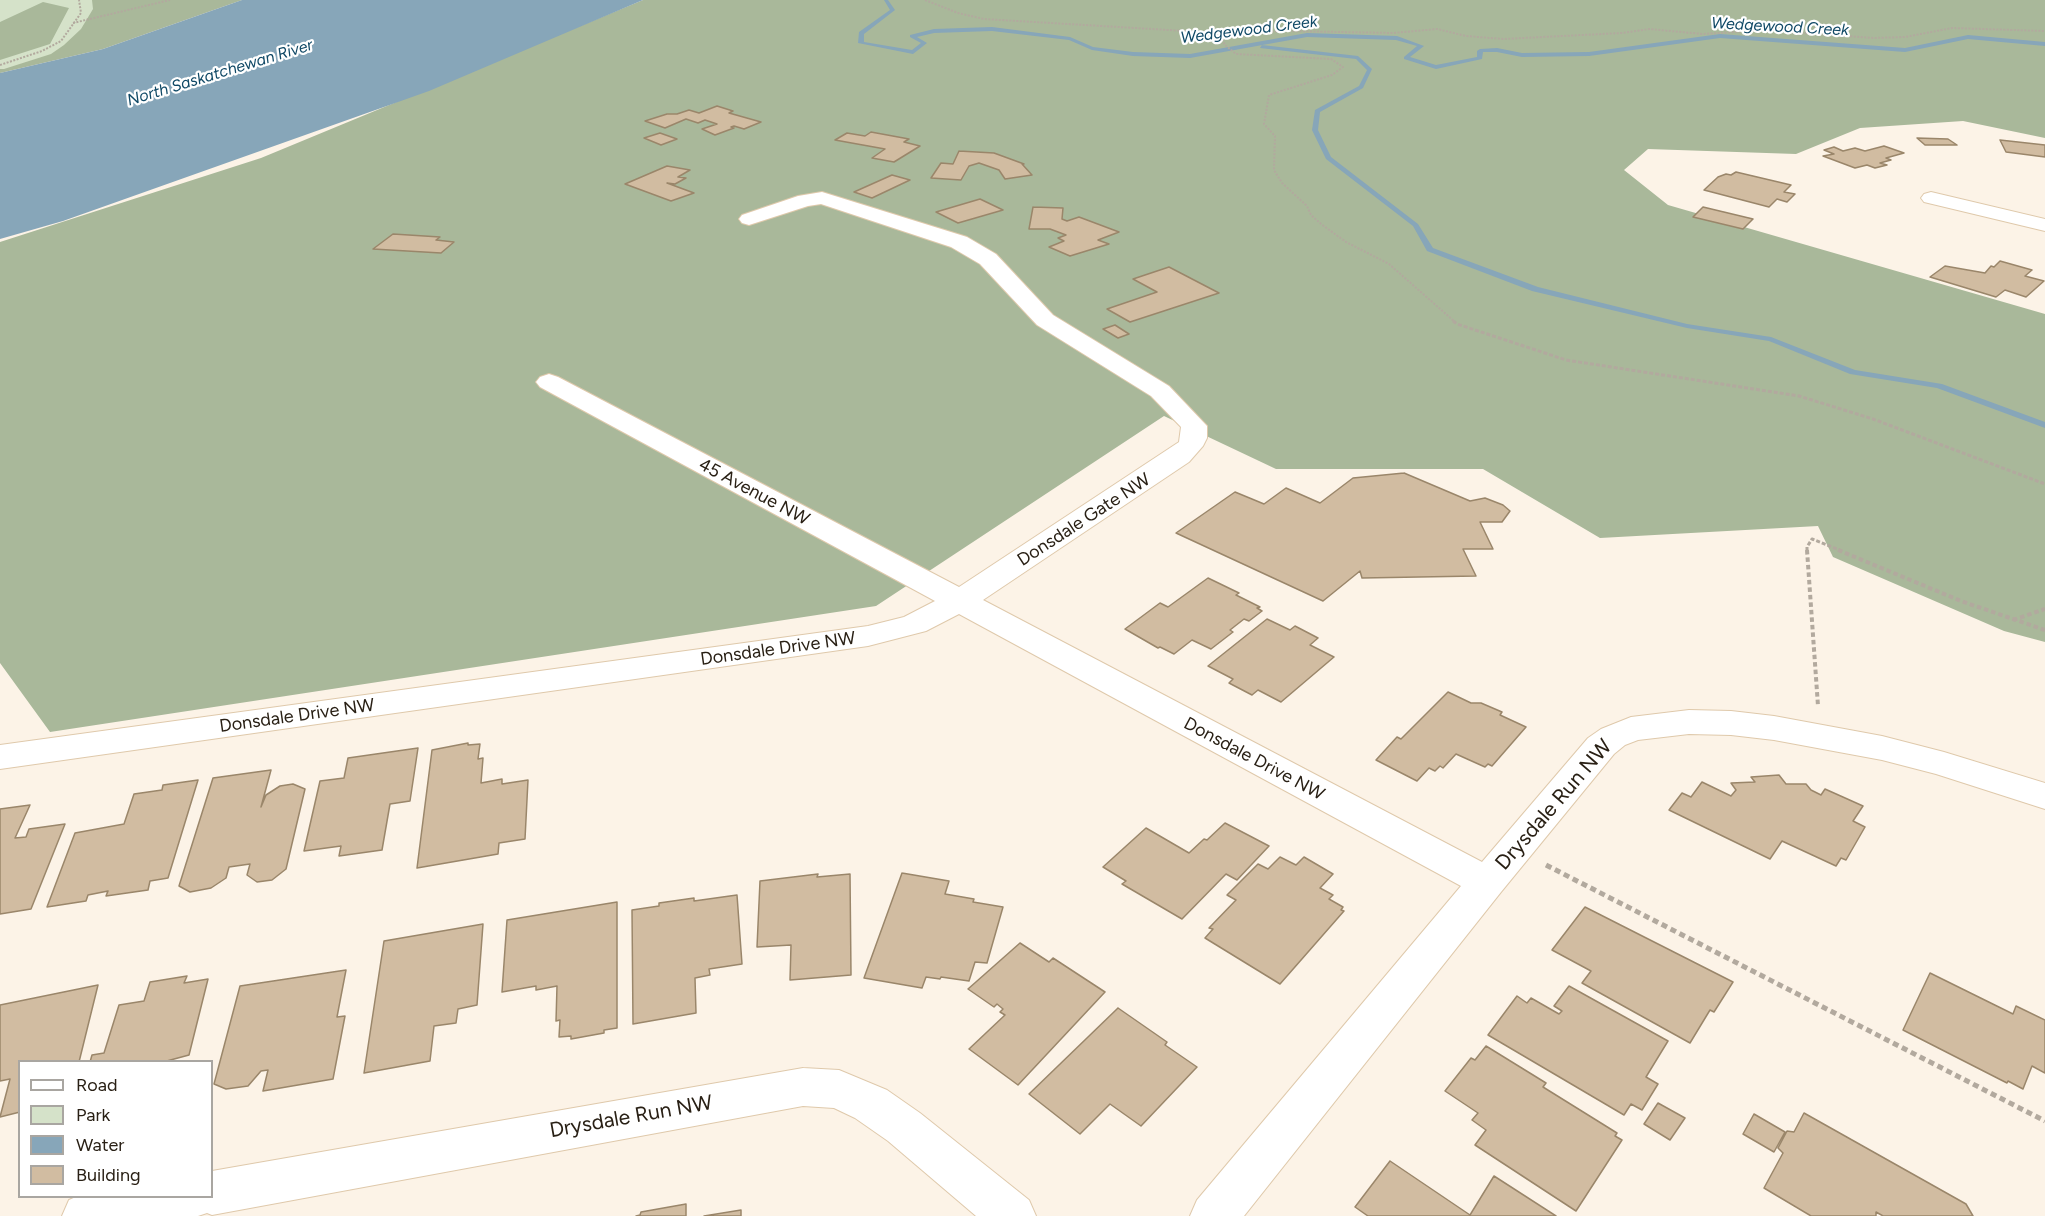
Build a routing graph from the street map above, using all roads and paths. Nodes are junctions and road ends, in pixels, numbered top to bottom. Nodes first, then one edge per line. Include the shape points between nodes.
1 (78, 0) edge
2 (170, 0) edge
3 (925, 0) edge
4 (73, 23) junction
5 (1715, 26) dead end
6 (1766, 30) junction
7 (2045, 31) edge
8 (1219, 33) junction
9 (0, 64) edge
10 (1931, 198) dead end
11 (749, 219) dead end
12 (2045, 225) edge
13 (549, 382) dead end
14 (2045, 484) edge
15 (958, 603) junction
16 (2045, 609) edge
17 (2012, 620) junction
18 (2045, 630) edge
19 (1820, 735) junction
20 (0, 757) edge
21 (2045, 796) edge
22 (1516, 849) junction
23 (1487, 882) junction
24 (2045, 1121) edge
25 (213, 1193) edge
26 (187, 1198) edge
27 (86, 1216) edge
28 (1012, 1216) edge
29 (1214, 1216) edge

1 - 4 path via 81,13
2 - 4 path
3 - 8 path via 958,14 1004,21
4 - 9 path via 51,48
5 - 6 path
6 - 7 path via 1873,38 1905,37 1952,28
6 - 8 path via 1703,34 1649,29 1503,39 1437,29 1393,33
8 - 14 path via 1236,54 1331,59 1343,67 1332,75 1269,95 1264,124 1275,136 1274,170 1321,224 1389,264 1457,324 1566,360 1745,386 1827,404
10 - 12 street
11 - 15 street, Donsdale Gate NW via 822,198 959,242 988,260 1045,320 1160,391 1194,426 1194,438 1179,456
13 - 15 street, 45 Avenue NW
15 - 20 street, Donsdale Drive NW via 915,624 868,636
15 - 23 street, Donsdale Drive NW
16 - 17 path
17 - 18 path
17 - 19 path via 1812,539 1807,547
19 - 21 street, Drysdale Run NW via 1944,764
19 - 22 street, Drysdale Run NW via 1731,723 1689,722 1631,729 1601,746
22 - 23 street, Drysdale Run NW
22 - 24 path
23 - 29 street, Drysdale Run NW
25 - 28 street, Drysdale Run NW via 803,1087 838,1089 871,1104
26 - 27 street

